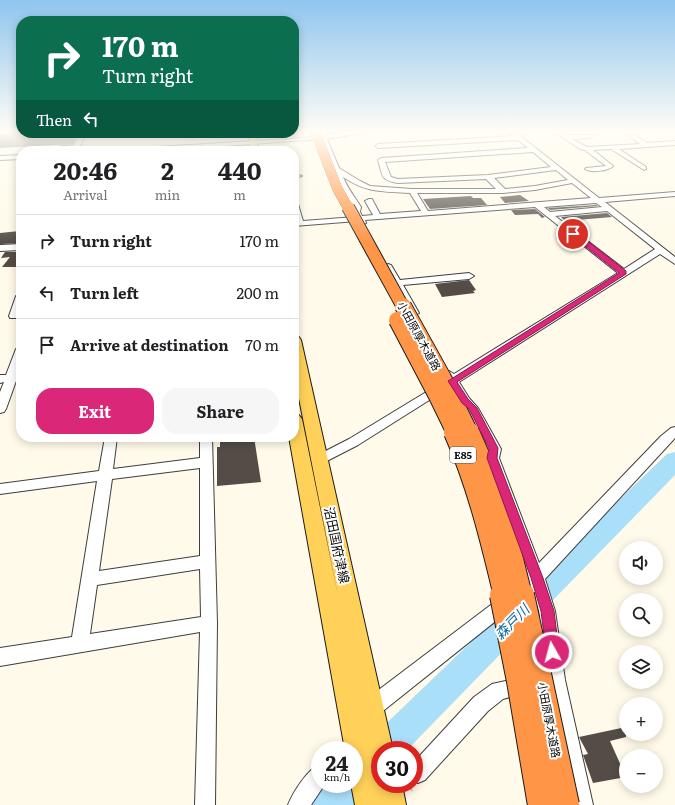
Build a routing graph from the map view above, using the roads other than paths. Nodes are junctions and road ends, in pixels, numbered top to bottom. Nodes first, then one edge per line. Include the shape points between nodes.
1 (557, 168) edge
2 (323, 169) edge
3 (329, 169) edge
4 (336, 169) joint
5 (384, 169) edge
6 (553, 169) edge
7 (598, 169) edge
8 (602, 174) dead end
9 (488, 177) junction
10 (406, 181) junction
11 (574, 181) junction
12 (412, 191) junction
13 (503, 192) junction
14 (675, 194) edge
15 (597, 200) junction
16 (369, 201) dead end
17 (537, 204) junction
18 (609, 209) junction
19 (426, 213) junction
20 (548, 214) junction
21 (378, 216) junction
22 (359, 218) junction
23 (299, 224) edge
24 (16, 247) edge
25 (0, 248) edge
26 (660, 250) junction
27 (675, 262) edge
28 (624, 273) junction
29 (469, 276) dead end
30 (397, 283) junction
31 (16, 364) edge
32 (299, 364) edge
33 (11, 378) edge
34 (452, 381) junction
35 (0, 409) edge
36 (672, 438) edge
37 (110, 442) edge
38 (206, 442) edge
39 (299, 442) edge
40 (319, 460) junction
41 (206, 462) junction
42 (105, 475) junction
43 (0, 489) edge
44 (208, 561) junction
45 (537, 578) junction
46 (90, 579) junction
47 (209, 623) junction
48 (80, 644) junction
49 (0, 656) edge
50 (556, 680) junction
51 (372, 711) junction
52 (361, 741) edge
53 (363, 742) edge
54 (363, 756) edge
55 (423, 768) edge
56 (311, 787) edge
57 (391, 793) edge
58 (205, 805) edge
59 (298, 805) edge
60 (368, 805) edge
61 (393, 805) edge
62 (541, 805) edge
63 (566, 805) edge
64 (583, 805) edge

1 - 11 street
2 - 62 highway, 小田原厚木道路 / E85, bridge via 349,231 429,380 471,475 489,535 510,633
3 - 63 highway, 小田原厚木道路 / E85, bridge via 337,188 443,378 488,475 507,535 532,640
4 - 12 street via 369,188
4 - 22 street via 345,191 350,194
5 - 10 street via 388,179
6 - 9 street
7 - 8 street via 591,169
9 - 10 street
9 - 13 street
10 - 12 street
11 - 13 street
11 - 15 street
12 - 13 street
12 - 19 street
14 - 15 street
15 - 17 street
15 - 18 street
16 - 21 street
17 - 19 street
17 - 20 street
18 - 20 street
18 - 26 street
19 - 21 street
20 - 28 street
21 - 22 street
22 - 23 street
22 - 30 street
24 - 25 street
26 - 27 street
26 - 28 street
28 - 34 street
29 - 30 street
30 - 34 street
31 - 33 street
32 - 40 main road, 沼田国府津線
33 - 35 street
34 - 40 street
34 - 45 street via 472,408 494,448 492,458
36 - 45 street
37 - 42 street
38 - 41 street
39 - 52 main road, 沼田国府津線
40 - 51 main road, 沼田国府津線
41 - 42 street
41 - 44 street
42 - 43 street
42 - 46 street
44 - 46 street
44 - 47 street
45 - 50 street via 547,611
45 - 51 street
46 - 48 street
47 - 48 street
47 - 58 street
48 - 49 street
50 - 55 street via 499,691 481,704
50 - 64 street
51 - 53 main road, 沼田国府津線
54 - 60 main road, 沼田国府津線
56 - 59 street
57 - 61 main road

